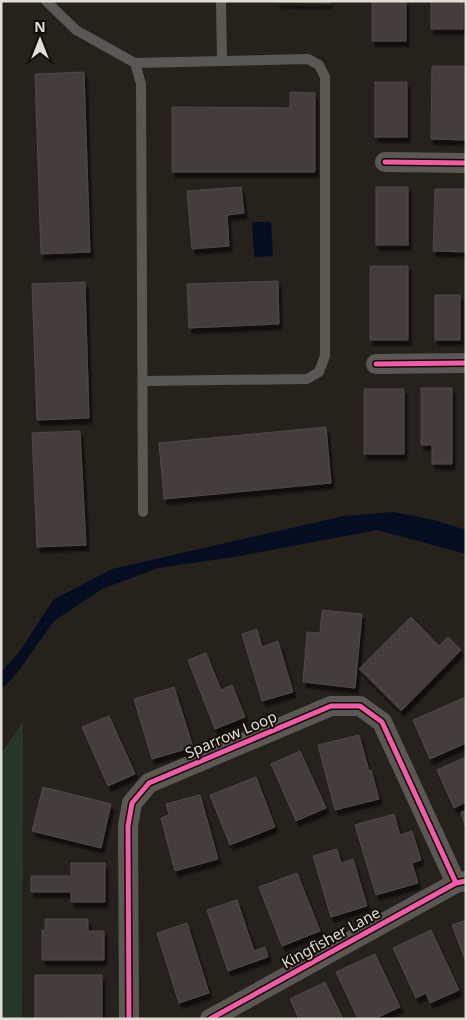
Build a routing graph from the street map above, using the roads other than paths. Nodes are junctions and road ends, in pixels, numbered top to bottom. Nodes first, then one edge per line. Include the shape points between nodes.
1 (46, 1) edge
2 (221, 1) edge
3 (222, 61) junction
4 (135, 63) junction
5 (385, 162) dead end
6 (466, 164) edge
7 (466, 363) edge
8 (376, 364) dead end
9 (142, 381) junction
10 (143, 512) dead end
11 (461, 882) edge
12 (129, 1019) edge
13 (210, 1019) edge

1 - 4 lane via 76,30
2 - 3 lane
3 - 4 lane
3 - 9 lane via 308,59 319,65 325,77 325,356 319,372 307,379
4 - 9 lane via 141,84
5 - 6 street
7 - 8 street
9 - 10 lane
11 - 12 street, Sparrow Loop via 382,722 360,706 331,706 149,783 132,803 128,826
11 - 13 street, Kingfisher Lane

